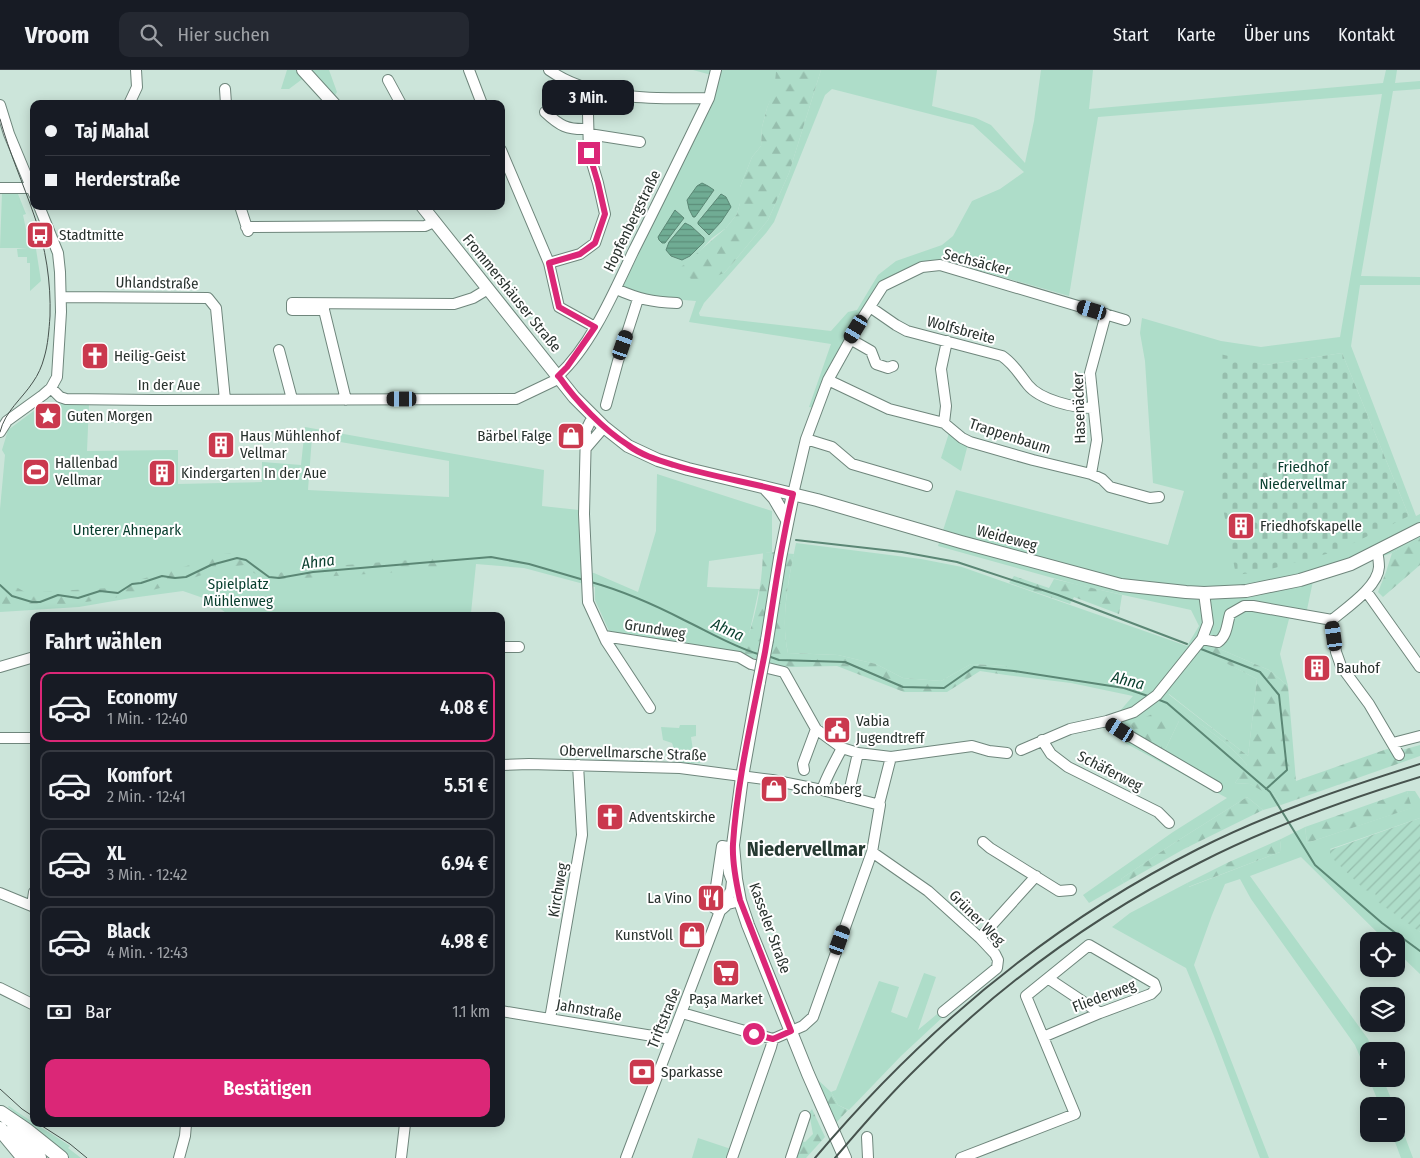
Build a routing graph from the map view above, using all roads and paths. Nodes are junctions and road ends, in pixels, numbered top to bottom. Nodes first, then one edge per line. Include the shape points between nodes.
1 (136, 70) edge
2 (303, 70) edge
3 (469, 70) edge
4 (549, 70) edge
5 (716, 70) edge
6 (388, 80) dead end
7 (225, 89) dead end
8 (589, 89) junction
9 (709, 98) junction
10 (131, 100) edge
11 (226, 100) edge
12 (330, 100) edge
13 (399, 100) edge
14 (480, 100) edge
15 (0, 106) edge
16 (545, 112) dead end
17 (588, 132) junction
18 (5, 135) edge
19 (640, 142) dead end
20 (505, 159) edge
21 (0, 188) edge
22 (30, 189) edge
23 (41, 210) edge
24 (241, 210) edge
25 (425, 210) edge
26 (434, 222) junction
27 (549, 263) junction
28 (616, 289) junction
29 (488, 290) junction
30 (61, 297) junction
31 (638, 299) junction
32 (677, 303) dead end
33 (870, 307) junction
34 (1106, 314) junction
35 (1125, 320) dead end
36 (595, 327) junction
37 (850, 339) junction
38 (947, 341) junction
39 (279, 350) dead end
40 (893, 366) dead end
41 (559, 377) junction
42 (828, 380) junction
43 (51, 388) junction
44 (292, 399) junction
45 (225, 400) junction
46 (346, 400) junction
47 (606, 405) dead end
48 (1092, 408) junction
49 (596, 417) junction
50 (944, 423) junction
51 (604, 427) junction
52 (0, 432) edge
53 (806, 440) junction
54 (586, 448) junction
55 (1091, 474) junction
56 (927, 486) dead end
57 (764, 487) junction
58 (793, 494) junction
59 (1159, 497) dead end
60 (787, 520) junction
61 (1420, 529) edge
62 (1377, 551) junction
63 (1366, 591) junction
64 (1204, 593) junction
65 (1332, 620) junction
66 (604, 636) junction
67 (1202, 639) junction
68 (505, 647) edge
69 (519, 647) dead end
70 (30, 658) edge
71 (0, 667) edge
72 (1420, 667) edge
73 (650, 708) dead end
74 (1107, 721) junction
75 (816, 729) junction
76 (1420, 736) edge
77 (0, 738) edge
78 (30, 738) edge
79 (1042, 740) junction
80 (1393, 743) junction
81 (842, 748) junction
82 (1021, 750) dead end
83 (858, 753) junction
84 (1007, 754) dead end
85 (1399, 755) dead end
86 (890, 757) junction
87 (505, 765) edge
88 (578, 766) junction
89 (804, 770) dead end
90 (742, 777) junction
91 (1217, 788) dead end
92 (822, 790) junction
93 (848, 797) junction
94 (880, 804) junction
95 (1169, 823) dead end
96 (983, 842) dead end
97 (725, 847) joint
98 (872, 852) junction
99 (1036, 876) junction
100 (1071, 890) dead end
101 (0, 893) edge
102 (740, 900) junction
103 (30, 906) edge
104 (980, 938) junction
105 (1049, 979) junction
106 (0, 988) edge
107 (30, 1003) edge
108 (505, 1011) edge
109 (944, 1012) dead end
110 (682, 1013) junction
111 (1100, 1013) junction
112 (550, 1019) junction
113 (791, 1031) junction
114 (1043, 1037) junction
115 (671, 1039) junction
116 (773, 1039) junction
117 (0, 1112) edge
118 (806, 1116) dead end
119 (186, 1127) edge
120 (405, 1127) edge
121 (0, 1129) edge
122 (867, 1137) dead end
123 (24, 1158) edge
124 (39, 1158) edge
125 (61, 1158) edge
126 (179, 1158) edge
127 (401, 1158) edge
128 (626, 1158) edge
129 (732, 1158) edge
130 (791, 1158) edge
131 (845, 1158) edge
132 (868, 1158) edge
133 (961, 1158) edge

1 - 10 street via 137,87
2 - 12 main road
3 - 14 street
4 - 8 street
5 - 9 street, Hopfenbergstraße
6 - 13 street
7 - 11 street
8 - 9 street via 649,99
8 - 17 street
9 - 28 street, Hopfenbergstraße
15 - 18 street
16 - 17 street via 568,129
17 - 19 street
17 - 27 street via 589,153 605,214 595,243 580,254
18 - 22 street
20 - 27 street
21 - 22 street
23 - 30 street via 58,253
24 - 26 street via 248,230 425,226
25 - 26 main road, Frommershäuser Straße
26 - 29 main road, Frommershäuser Straße
27 - 36 street via 559,307
28 - 31 street
28 - 36 street, Hopfenbergstraße
29 - 41 main road, Frommershäuser Straße
29 - 46 street via 454,304 324,307
30 - 43 street via 59,364
30 - 45 street, Uhlandstraße via 208,298 216,308
31 - 32 street
31 - 47 street
33 - 34 street, Sechsäcker via 883,286 922,268 940,265
33 - 37 street, Sechsäcker
33 - 38 street, Wolfsbreite via 907,331
34 - 35 street, Sechsäcker
34 - 48 street, Hasenäcker via 1090,373
36 - 41 street, Hopfenbergstraße
37 - 40 street via 871,351 876,364 888,368
37 - 42 street, Sechsäcker
38 - 48 street, Wolfsbreite via 1002,356 1042,396
38 - 50 street via 942,369 946,406
39 - 44 street
41 - 46 street, In der Aue via 516,399
41 - 49 main road, Frommershäuser Straße via 574,397
42 - 50 street, Trappenbaum via 889,409
42 - 53 street, Sechsäcker
43 - 45 street, In der Aue via 66,399
43 - 52 street via 7,421
44 - 45 street, In der Aue
44 - 46 street, In der Aue
48 - 55 street, Hasenäcker via 1097,440
49 - 51 main road, Weideweg
49 - 54 street via 586,430
50 - 55 street, Trappenbaum via 970,442
51 - 54 street
51 - 57 main road, Weideweg via 628,446 658,460
53 - 56 street via 832,447 852,464
53 - 58 street, Sechsäcker
54 - 66 street via 584,514 588,602
55 - 59 street, Trappenbaum via 1110,487 1150,498
57 - 58 main road, Weideweg
57 - 60 main road
58 - 60 main road, Kasseler Straße
58 - 64 main road, Weideweg via 1121,585
60 - 90 main road, Kasseler Straße, bridge
61 - 62 main road, Weideweg
62 - 63 street via 1379,570
62 - 64 main road, Weideweg via 1351,564 1300,580 1249,590
63 - 65 street
63 - 72 street
64 - 67 street via 1208,623
65 - 67 street via 1244,606 1230,614 1222,639 1218,642
65 - 80 street via 1341,666
66 - 73 street
66 - 75 street, Grundweg via 739,658 784,672
67 - 74 street via 1154,698 1134,712
68 - 69 street
70 - 71 street
74 - 79 street via 1070,729
74 - 91 street
75 - 81 street
75 - 89 street
76 - 80 street
77 - 78 street
79 - 82 street
79 - 95 street, Schäferweg via 1052,754 1068,767 1158,812
80 - 85 street
81 - 83 street
81 - 92 street
83 - 86 street
83 - 93 street
84 - 86 street via 972,746
86 - 94 street
87 - 88 street, Obervellmarsche Straße
88 - 90 street, Obervellmarsche Straße via 680,768
88 - 112 street, Kirchweg via 582,835
90 - 92 street, Obervellmarsche Straße
90 - 102 main road, Kasseler Straße via 733,845
92 - 93 street, Obervellmarsche Straße
93 - 94 street, Obervellmarsche Straße
94 - 98 street
96 - 99 street
97 - 97 street via 728,847 731,890 716,908 713,907 722,846
98 - 104 street, Grüner Weg via 928,891
98 - 113 street via 813,1017
99 - 100 street via 1059,891
99 - 104 street
101 - 103 street
102 - 110 street, Triftstraße via 720,911
102 - 113 main road, Kasseler Straße
104 - 109 street, Grüner Weg via 995,954 997,968
105 - 111 street
105 - 111 street, Fliederweg via 1090,945 1154,983 1156,989 1151,994
105 - 114 street via 1026,996
106 - 107 street
108 - 112 street, Jahnstraße
110 - 115 street, Triftstraße
110 - 116 street
111 - 114 street, Fliederweg
112 - 115 street, Jahnstraße
113 - 116 street
113 - 131 main road, Kasseler Straße
114 - 133 street via 1075,1114
115 - 128 street, Triftstraße
116 - 129 street
117 - 124 highway
117 - 125 highway
118 - 130 street
119 - 126 street
120 - 127 street
121 - 123 highway
122 - 132 street

